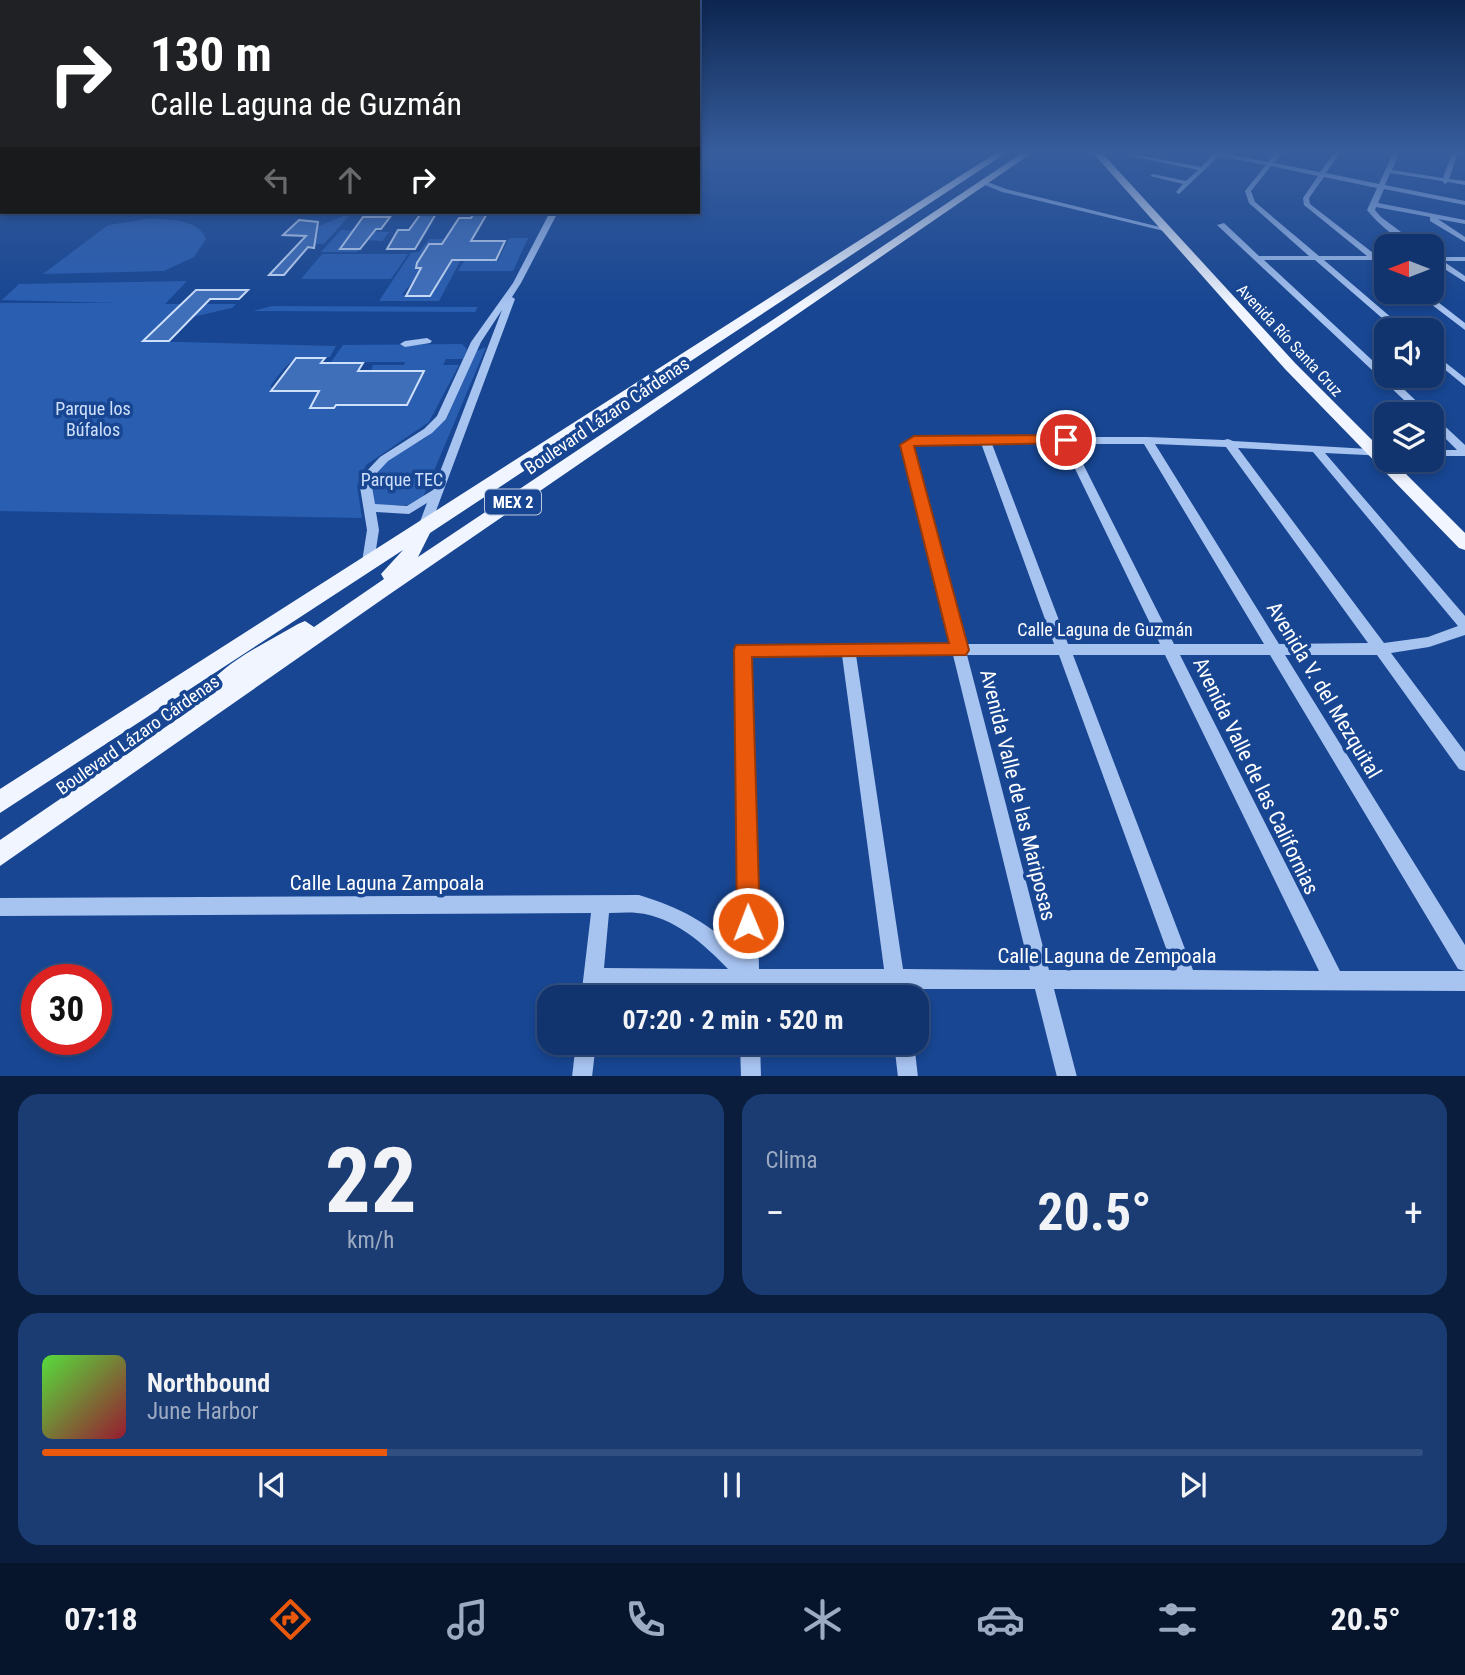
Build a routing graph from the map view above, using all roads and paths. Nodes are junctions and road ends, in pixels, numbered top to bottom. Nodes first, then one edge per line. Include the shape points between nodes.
1 (930, 203) edge
2 (946, 203) edge
3 (1055, 203) edge
4 (1141, 203) edge
5 (1255, 203) edge
6 (1307, 203) edge
7 (1372, 204) joint
8 (553, 214) edge
9 (1426, 215) junction
10 (899, 220) junction
11 (1465, 222) edge
12 (1221, 225) dead end
13 (917, 228) junction
14 (1164, 229) junction
15 (1399, 234) edge
16 (1465, 240) edge
17 (1374, 257) edge
18 (1257, 258) junction
19 (1316, 258) junction
20 (1374, 258) edge
21 (1444, 258) edge
22 (1465, 259) edge
23 (1444, 266) edge
24 (1465, 280) edge
25 (517, 283) junction
26 (1435, 304) edge
27 (1388, 318) edge
28 (1465, 327) edge
29 (427, 341) dead end
30 (405, 344) dead end
31 (474, 346) junction
32 (492, 346) junction
33 (694, 354) junction
34 (718, 365) junction
35 (1444, 365) edge
36 (1465, 383) edge
37 (1412, 402) edge
38 (1444, 432) edge
39 (985, 440) junction
40 (1066, 440) junction
41 (1147, 440) junction
42 (1228, 442) junction
43 (908, 443) joint
44 (1374, 445) edge
45 (1315, 449) junction
46 (1465, 452) edge
47 (1374, 453) edge
48 (1444, 453) edge
49 (1399, 472) edge
50 (435, 492) junction
51 (370, 508) junction
52 (424, 527) junction
53 (1465, 544) edge
54 (368, 562) junction
55 (1465, 627) edge
56 (1064, 649) junction
57 (1275, 649) junction
58 (1380, 649) junction
59 (848, 650) junction
60 (960, 650) junction
61 (1170, 650) junction
62 (197, 718) junction
63 (1465, 764) edge
64 (0, 803) edge
65 (0, 854) edge
66 (601, 905) junction
67 (0, 907) edge
68 (1465, 962) edge
69 (750, 977) junction
70 (1043, 979) junction
71 (1187, 979) junction
72 (1334, 980) junction
73 (1465, 981) edge
74 (592, 985) edge
75 (635, 985) edge
76 (750, 985) edge
77 (856, 985) edge
78 (896, 985) edge
79 (929, 986) edge
80 (585, 1055) edge
81 (750, 1055) edge
82 (905, 1055) edge
83 (582, 1076) edge
84 (751, 1076) edge
85 (908, 1076) edge
86 (1067, 1076) edge

1 - 10 main road, Boulevard Lázaro Cárdenas / MEX 2
2 - 13 main road, Boulevard Lázaro Cárdenas / MEX 2
3 - 14 street
4 - 14 main road, Avenida Río Santa Cruz
5 - 19 street
6 - 17 street
7 - 9 street
7 - 15 street via 1374,216
8 - 25 street
9 - 11 street
9 - 16 street
10 - 13 main road
10 - 33 main road, Boulevard Lázaro Cárdenas / MEX 2
12 - 18 street
13 - 34 main road, Boulevard Lázaro Cárdenas / MEX 2
14 - 44 main road, Avenida Río Santa Cruz via 1290,366
18 - 19 street
18 - 37 street
19 - 20 street
19 - 27 street
21 - 22 street
23 - 24 street
25 - 31 street
25 - 32 street
26 - 28 street
29 - 30 street
31 - 32 street
31 - 51 street via 439,421 384,459 369,475
32 - 50 street
33 - 34 main road via 698,362
33 - 52 main road, Boulevard Lázaro Cárdenas / MEX 2
34 - 62 main road, Boulevard Lázaro Cárdenas / MEX 2
35 - 36 street
38 - 46 street
39 - 40 street
39 - 43 street
39 - 56 street
40 - 41 street
40 - 61 street, Avenida Valle de las Californias
41 - 42 street
41 - 57 street, Avenida V. del Mezquital
42 - 45 street
42 - 58 street
43 - 60 street, Avenida Valle de las Mariposas
45 - 47 street
45 - 55 street
46 - 48 street
49 - 53 main road, Avenida Río Santa Cruz
50 - 51 street via 410,510
50 - 52 street
51 - 54 street via 373,530
52 - 54 main road, Boulevard Lázaro Cárdenas / MEX 2
52 - 62 main road via 409,556 389,575 222,682 210,693
54 - 64 main road, Boulevard Lázaro Cárdenas / MEX 2
55 - 58 street, Calle Laguna de Guzmán via 1429,642
56 - 60 street, Calle Laguna de Guzmán
56 - 61 street, Calle Laguna de Guzmán
56 - 71 street
57 - 58 street, Calle Laguna de Guzmán
57 - 61 street, Calle Laguna de Guzmán
57 - 68 street, Avenida V. del Mezquital
58 - 63 street
59 - 60 street, Calle Laguna de Guzmán
59 - 69 street, Calle Laguna de Guzmán via 743,650
59 - 78 street
60 - 70 street, Avenida Valle de las Mariposas
61 - 72 street, Avenida Valle de las Californias
62 - 65 main road, Boulevard Lázaro Cárdenas / MEX 2
66 - 67 street, Calle Laguna Zampoala
66 - 69 street, Calle Laguna Zampoala via 639,904 673,913 697,926
66 - 74 street
69 - 75 street, Calle Laguna de Zempoala
69 - 76 street
69 - 77 street, Calle Laguna de Zempoala
70 - 71 street, Calle Laguna de Zempoala
70 - 79 street, Calle Laguna de Zempoala
70 - 86 street, Avenida Valle de las Mariposas
71 - 72 street, Calle Laguna de Zempoala
72 - 73 street, Calle Laguna de Zempoala
80 - 83 street
81 - 84 street
82 - 85 street

